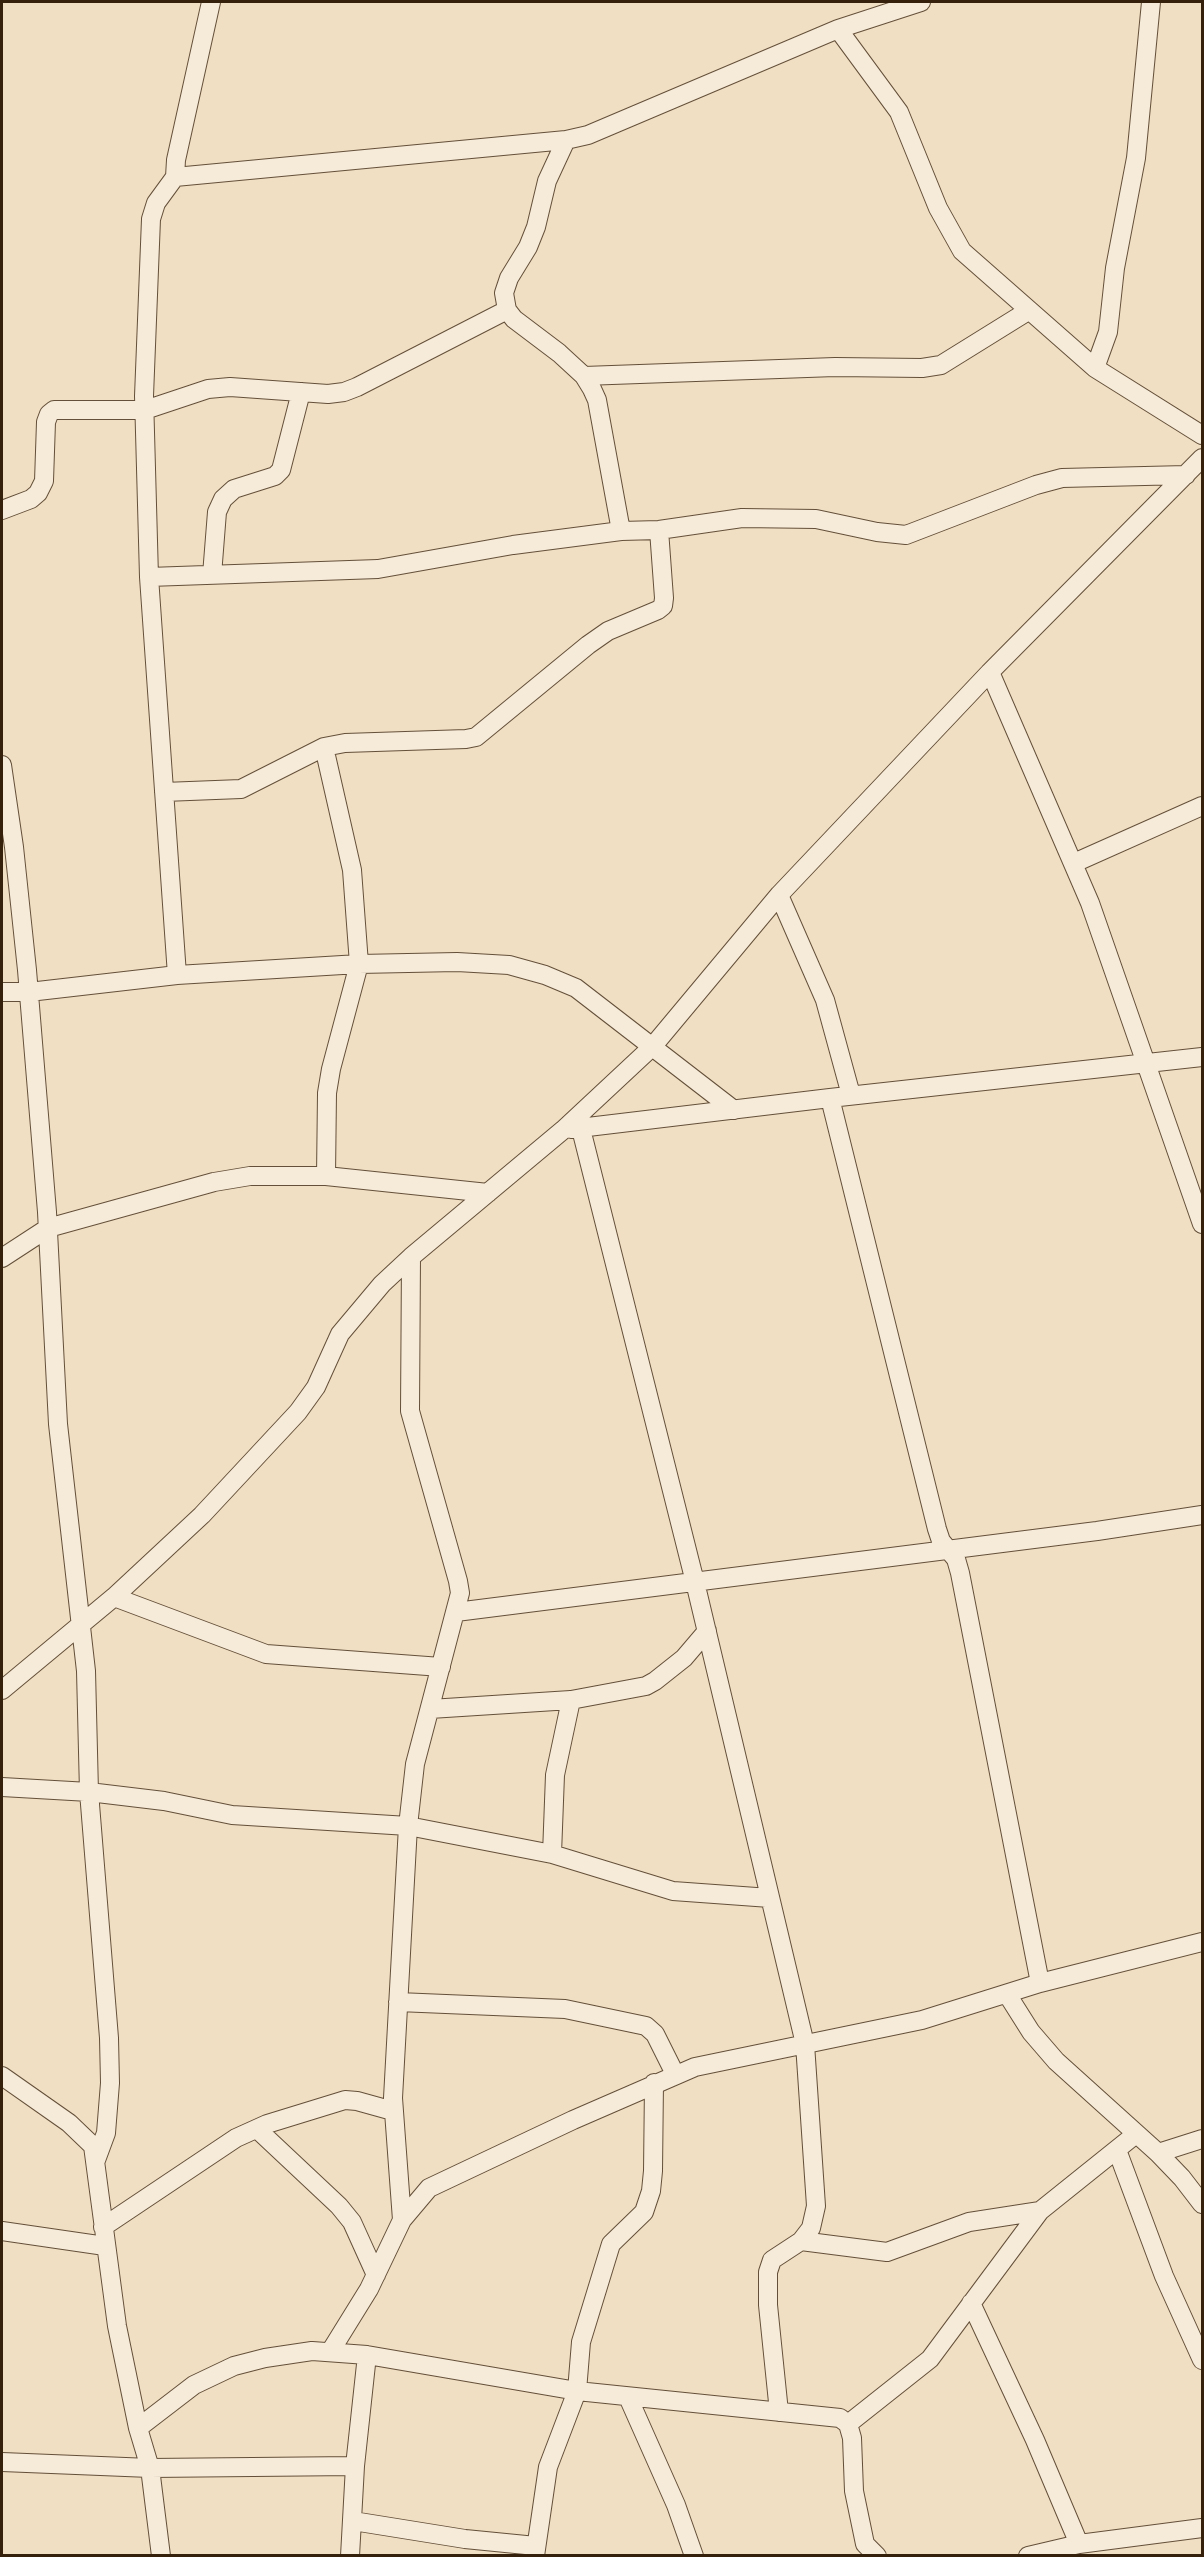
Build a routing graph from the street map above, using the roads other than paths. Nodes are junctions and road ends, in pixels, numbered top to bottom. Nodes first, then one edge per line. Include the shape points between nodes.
1 (211, 2) edge
2 (921, 2) edge
3 (1151, 2) edge
4 (838, 29) junction
5 (566, 140) junction
6 (175, 177) junction
7 (507, 310) junction
8 (1028, 311) junction
9 (1095, 368) junction
10 (584, 376) junction
11 (301, 392) junction
12 (145, 410) junction
13 (1203, 435) edge
14 (1203, 458) edge
15 (1186, 475) junction
16 (2, 510) edge
17 (659, 530) junction
18 (621, 531) junction
19 (212, 575) junction
20 (149, 577) junction
21 (990, 672) junction
22 (324, 747) junction
23 (2, 765) edge
24 (164, 792) junction
25 (1203, 806) edge
26 (1074, 863) junction
27 (779, 895) junction
28 (359, 964) junction
29 (177, 975) junction
30 (2, 992) edge
31 (29, 992) junction
32 (653, 1046) junction
33 (1203, 1057) edge
34 (1145, 1064) junction
35 (851, 1095) junction
36 (830, 1098) junction
37 (734, 1110) junction
38 (581, 1129) junction
39 (563, 1130) junction
40 (326, 1176) junction
41 (488, 1193) junction
42 (1203, 1224) edge
43 (48, 1228) junction
44 (411, 1257) junction
45 (2, 1258) edge
46 (1203, 1515) edge
47 (950, 1550) junction
48 (695, 1582) junction
49 (114, 1597) junction
50 (456, 1612) junction
51 (82, 1622) junction
52 (707, 1631) junction
53 (441, 1667) junction
54 (2, 1690) edge
55 (571, 1700) junction
56 (430, 1709) junction
57 (2, 1787) edge
58 (90, 1792) junction
59 (408, 1826) junction
60 (552, 1854) junction
61 (771, 1898) junction
62 (1203, 1942) edge
63 (1040, 1983) junction
64 (1007, 1994) junction
65 (398, 2002) junction
66 (805, 2044) junction
67 (675, 2074) junction
68 (2, 2076) edge
69 (654, 2083) junction
70 (393, 2111) junction
71 (257, 2129) junction
72 (1136, 2134) junction
73 (1203, 2139) edge
74 (1116, 2150) junction
75 (1158, 2153) junction
76 (96, 2160) junction
77 (1203, 2204) edge
78 (1040, 2211) junction
79 (402, 2220) junction
80 (103, 2227) junction
81 (2, 2232) edge
82 (801, 2241) junction
83 (105, 2246) junction
84 (376, 2275) junction
85 (971, 2302) junction
86 (1195, 2327) edge
87 (330, 2352) junction
88 (367, 2355) junction
89 (1203, 2360) edge
90 (577, 2391) junction
91 (628, 2397) junction
92 (778, 2412) junction
93 (848, 2424) junction
94 (138, 2428) junction
95 (2, 2462) edge
96 (355, 2466) junction
97 (150, 2468) junction
98 (353, 2521) junction
99 (1203, 2528) edge
100 (1079, 2544) junction
101 (535, 2551) edge
102 (161, 2556) edge
103 (350, 2556) edge
104 (694, 2556) edge
105 (877, 2556) edge
106 (1028, 2556) edge

1 - 6 street
2 - 4 street
3 - 9 street via 1137,158 1115,268 1108,332
4 - 5 street via 609,128
4 - 8 street via 899,111 938,208 962,251
5 - 6 street
5 - 7 street via 547,181 528,247 508,278 504,293
6 - 12 street via 156,204 151,219
7 - 10 street
7 - 11 street via 357,387 328,394
8 - 9 street
8 - 10 street via 941,365 922,368 835,367
9 - 13 street
10 - 18 street via 597,400
11 - 12 street via 208,389
11 - 19 street via 281,470 275,476 234,489 223,499 217,512
12 - 16 street via 54,410 46,422 44,481 38,494
12 - 20 street
14 - 15 street
15 - 17 street via 1062,478 906,535 787,517 742,518
15 - 21 street
17 - 18 street
17 - 22 street via 663,606 595,640 476,737
18 - 19 street via 513,545 378,570
19 - 20 street
20 - 24 street
21 - 26 street
21 - 27 street
22 - 24 street via 241,789
22 - 28 street via 352,870
23 - 31 street
24 - 29 street
25 - 26 street
26 - 34 street
27 - 32 street
27 - 35 street via 825,1000
28 - 29 street
28 - 32 street via 509,965 545,975 576,988
28 - 40 street via 327,1093
29 - 31 street
30 - 31 street
31 - 43 street
32 - 37 street
32 - 39 street
33 - 34 street
34 - 35 street
34 - 42 street
35 - 36 street
36 - 37 street
36 - 47 street via 937,1529
37 - 38 street
38 - 39 street
38 - 48 street
39 - 41 street
40 - 41 street
40 - 43 street via 250,1176 214,1182
41 - 44 street
43 - 45 street
43 - 51 street via 58,1424
44 - 49 street via 382,1284 340,1334 316,1387 298,1412 202,1515
44 - 50 street via 410,1411 458,1581
46 - 47 street
47 - 48 street
47 - 63 street via 960,1573
48 - 50 street
48 - 52 street
49 - 51 street
49 - 53 street via 266,1654
50 - 53 street
51 - 54 street
51 - 58 street
52 - 55 street via 656,1682
52 - 61 street
53 - 56 street
55 - 56 street
55 - 60 street via 555,1775
56 - 59 street via 415,1764
57 - 58 street
58 - 59 street via 232,1815
58 - 76 street via 110,2083 106,2133
59 - 60 street
59 - 65 street
60 - 61 street via 673,1891
61 - 66 street
62 - 63 street
63 - 64 street
64 - 66 street via 922,2020
64 - 72 street via 1031,2032 1056,2061
65 - 67 street via 565,2009 646,2026 655,2034
65 - 70 street
66 - 67 street
66 - 82 street via 816,2206 811,2228
67 - 69 street
68 - 76 street via 69,2123 93,2146
69 - 79 street via 429,2188
69 - 90 street via 651,2191 644,2212 611,2244 581,2342
70 - 71 street via 345,2100
70 - 79 street
71 - 80 street via 236,2138
71 - 84 street via 339,2206 352,2222
72 - 74 street
72 - 75 street
73 - 75 street
74 - 78 street
74 - 86 street via 1149,2239
75 - 77 street
76 - 80 street
78 - 82 street via 969,2222 887,2252
78 - 85 street
79 - 84 street
80 - 83 street
81 - 83 street
82 - 92 street via 772,2260 768,2271
83 - 94 street
84 - 87 street
85 - 93 street via 930,2359
85 - 100 street
86 - 89 street
87 - 88 street
87 - 94 street via 277,2356 234,2366 194,2385
88 - 90 street
88 - 96 street
90 - 91 street
90 - 101 street via 548,2467
91 - 92 street
91 - 104 street
92 - 93 street via 840,2418
93 - 105 street via 858,2514 865,2544
94 - 97 street
95 - 97 street
96 - 97 street
96 - 98 street
97 - 102 street
98 - 101 street
98 - 103 street
99 - 100 street
100 - 106 street

